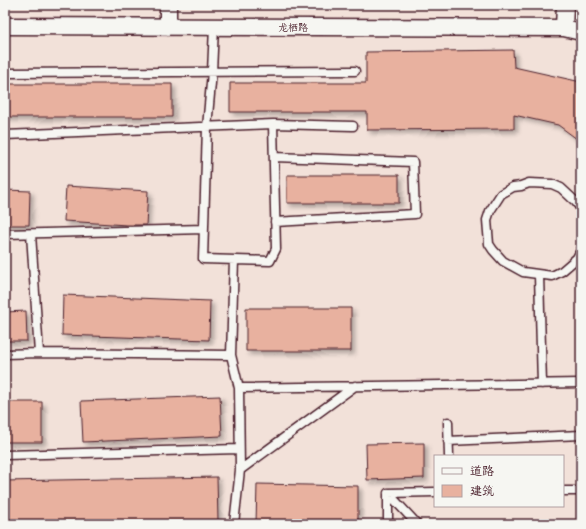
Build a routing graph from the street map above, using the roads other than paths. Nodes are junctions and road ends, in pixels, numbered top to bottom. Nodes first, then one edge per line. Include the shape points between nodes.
1 (168, 5) edge
2 (565, 5) edge
3 (5, 26) edge
4 (168, 27) junction
5 (214, 27) junction
6 (564, 28) junction
7 (581, 32) edge
8 (354, 71) dead end
9 (212, 72) junction
10 (5, 73) edge
11 (274, 124) junction
12 (353, 126) dead end
13 (207, 127) junction
14 (5, 135) edge
15 (274, 157) junction
16 (581, 209) edge
17 (275, 222) junction
18 (204, 229) junction
19 (5, 234) edge
20 (31, 234) junction
21 (581, 250) edge
22 (234, 260) junction
23 (539, 275) junction
24 (39, 353) junction
25 (5, 354) edge
26 (231, 355) junction
27 (581, 383) edge
28 (542, 384) junction
29 (355, 386) junction
30 (239, 388) junction
31 (448, 422) dead end
32 (581, 435) edge
33 (448, 441) junction
34 (240, 449) junction
35 (5, 455) edge
36 (449, 455) edge
37 (240, 470) junction
38 (564, 491) edge
39 (581, 491) edge
40 (434, 492) edge
41 (388, 493) junction
42 (234, 524) edge
43 (388, 524) edge
44 (418, 524) edge

1 - 4 street
2 - 6 street
3 - 4 street, 龙栖路
4 - 5 street, 龙栖路
5 - 6 street, 龙栖路
5 - 9 lane
6 - 7 street, 龙栖路
8 - 9 lane
9 - 10 lane
9 - 13 lane
11 - 12 lane
11 - 13 lane
11 - 15 lane
13 - 14 lane
13 - 18 lane
15 - 17 lane
15 - 17 lane via 413,162 415,214
16 - 23 lane via 561,188 552,184 529,183 513,187 501,194 490,211 487,220 489,244 497,255 523,272
17 - 22 lane via 276,249 270,261
18 - 20 lane
18 - 22 lane via 204,259
19 - 20 lane
20 - 24 lane
21 - 23 lane via 577,258 562,272 552,276
22 - 26 lane
23 - 28 lane
24 - 25 lane
24 - 26 lane
26 - 30 lane
27 - 28 lane
28 - 29 lane
29 - 30 lane
29 - 37 lane
30 - 34 lane
31 - 33 lane
32 - 33 lane
33 - 36 lane
34 - 35 lane
34 - 37 lane
37 - 42 lane
38 - 39 lane
40 - 41 lane
41 - 43 lane
41 - 44 lane

